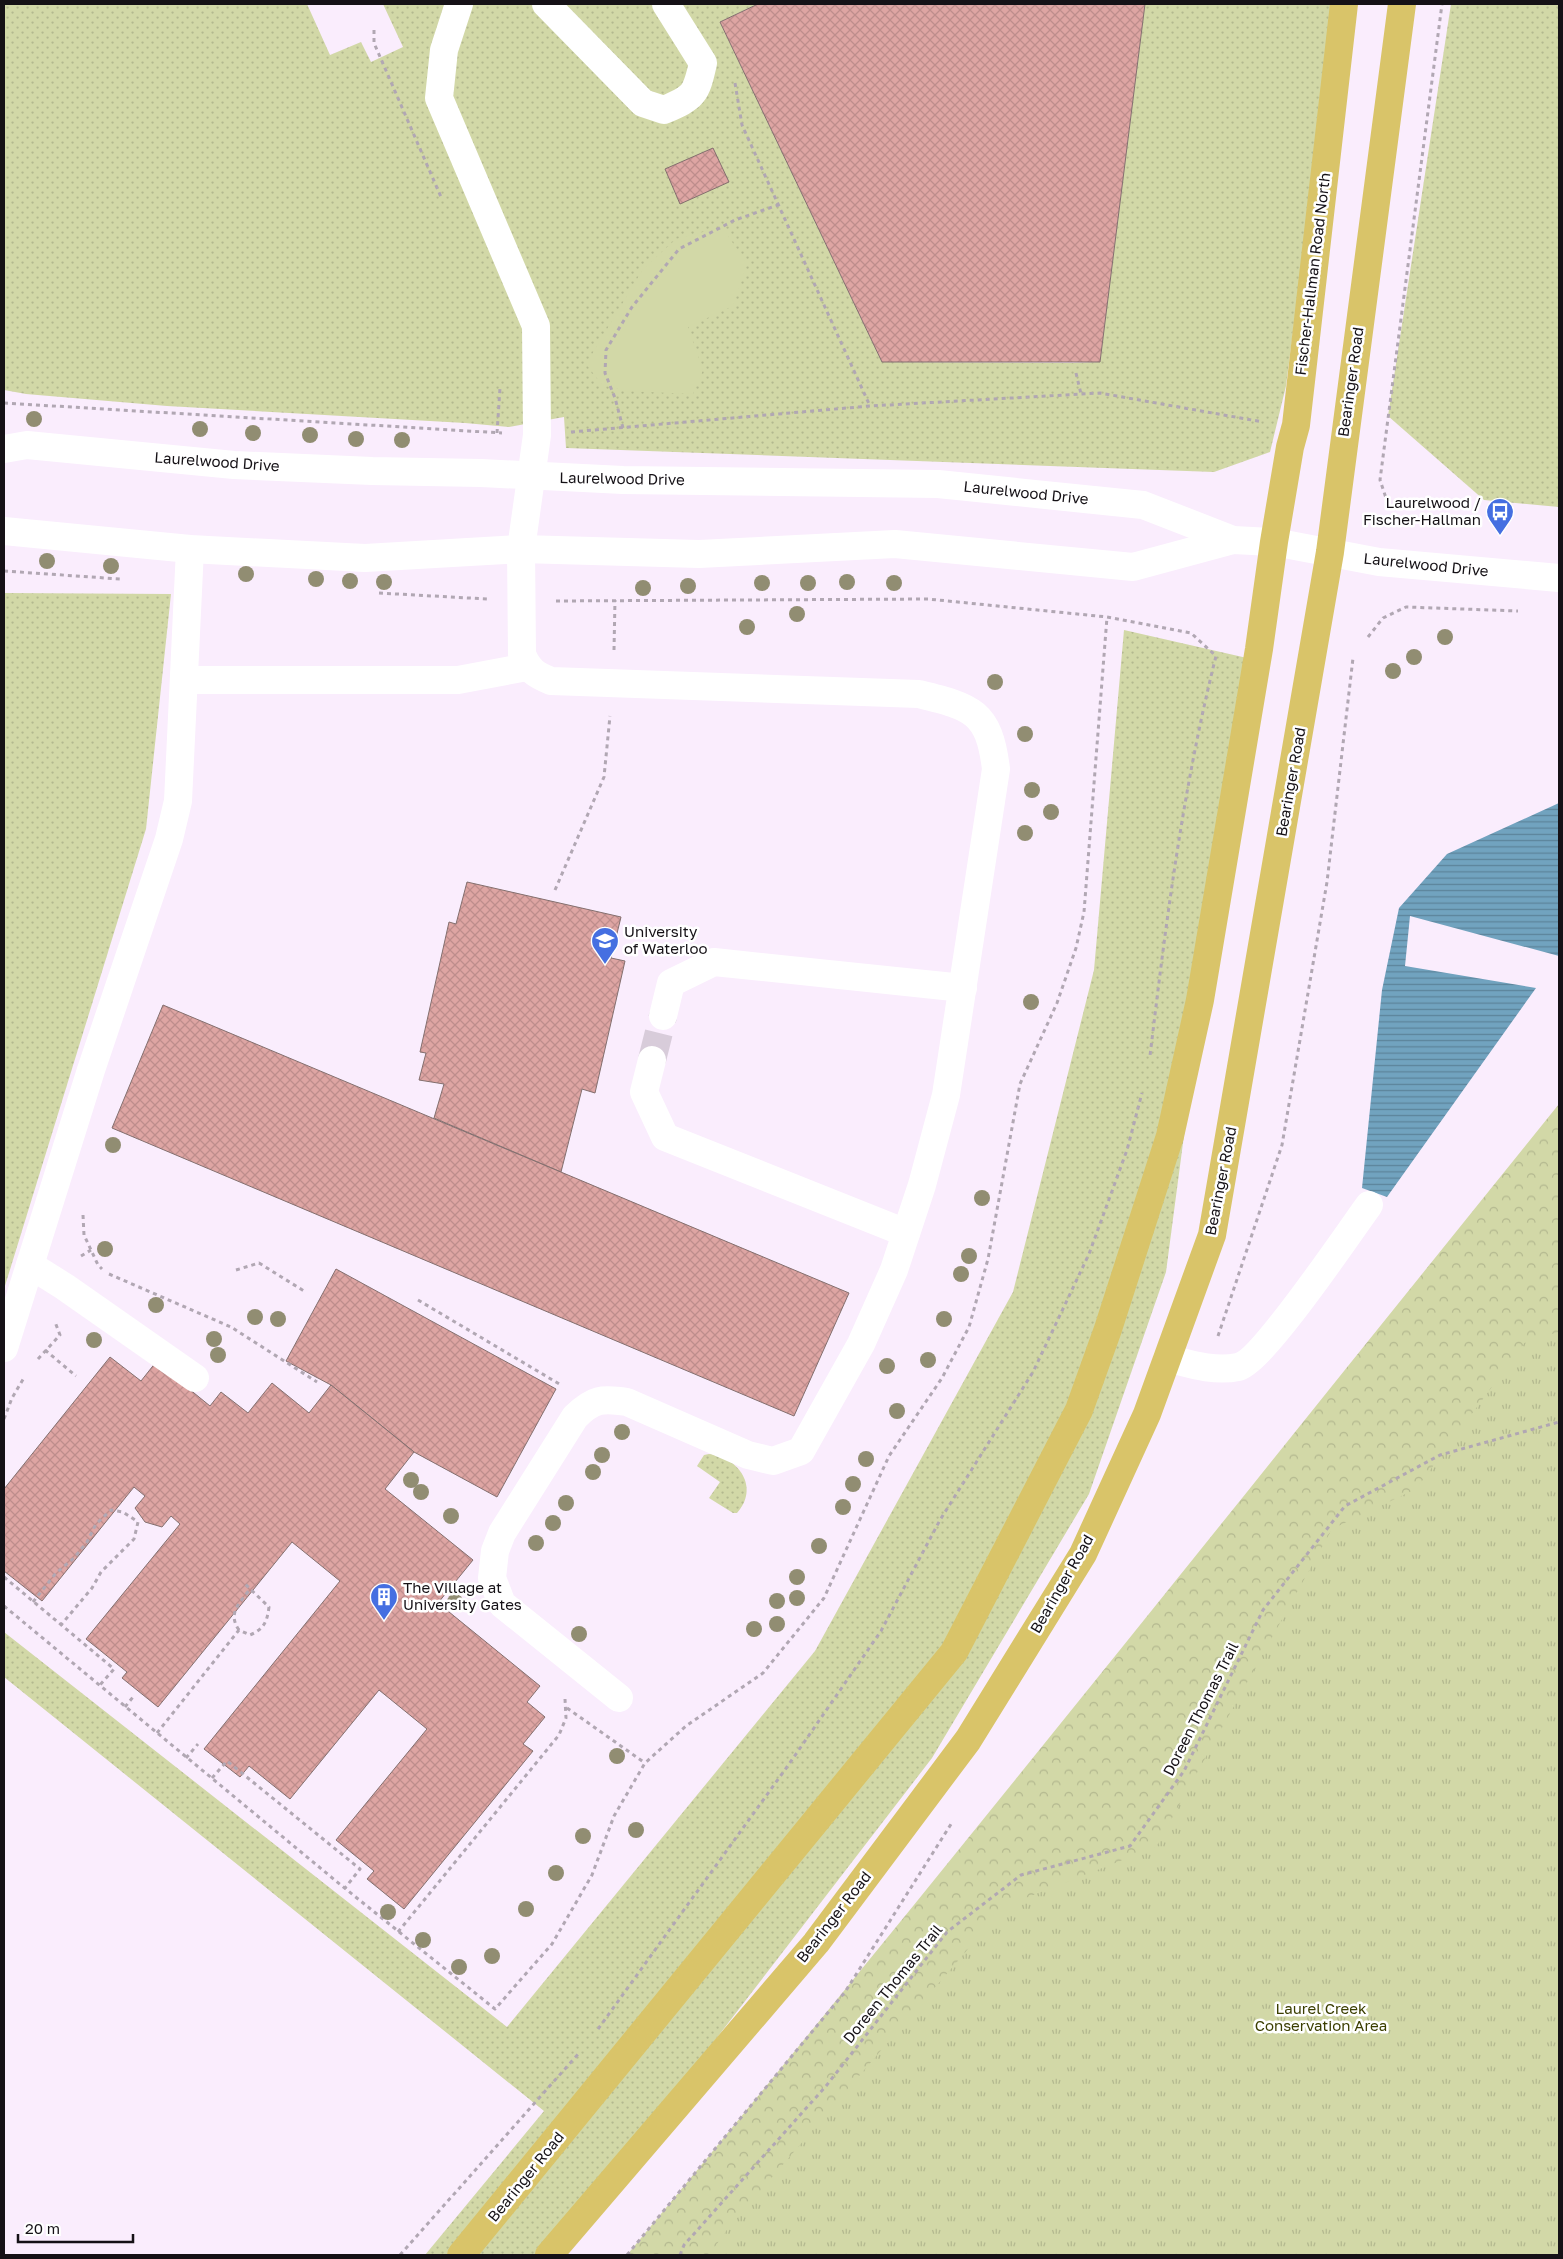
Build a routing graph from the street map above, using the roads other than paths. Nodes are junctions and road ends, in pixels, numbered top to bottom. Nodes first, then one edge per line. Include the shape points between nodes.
1 (459, 4) edge
2 (546, 4) edge
3 (666, 4) edge
4 (1344, 4) edge
5 (1402, 4) edge
6 (12, 445) edge
7 (531, 477) junction
8 (4, 530) edge
9 (1233, 540) junction
10 (1274, 542) junction
11 (190, 549) junction
12 (521, 549) junction
13 (1330, 552) junction
14 (1559, 578) edge
15 (527, 667) junction
16 (184, 680) junction
17 (963, 988) junction
18 (663, 1016) tunnel mouth
19 (652, 1060) tunnel mouth
20 (1369, 1205) dead end
21 (906, 1233) junction
22 (30, 1265) junction
23 (4, 1348) edge
24 (1167, 1358) junction
25 (195, 1378) dead end
26 (619, 1698) dead end
27 (461, 2255) edge
28 (549, 2255) edge

1 - 7 street via 444,50 439,98 536,326 537,435
2 - 3 street via 643,103 664,110 685,101 698,89 703,63
4 - 10 main road, Fischer-Hallman Road North via 1296,425
5 - 13 main road, Bearinger Road
6 - 7 street, Laurelwood Drive via 234,464
7 - 9 street, Laurelwood Drive via 938,484 1144,505
7 - 12 street
8 - 11 street, Laurelwood Drive
9 - 10 street, Laurelwood Drive
9 - 12 street, Laurelwood Drive via 1133,567 895,544 699,554
10 - 13 street, Laurelwood Drive
10 - 27 main road, Bearinger Road via 1200,1000 1170,1136 1080,1410 954,1652
11 - 12 street, Laurelwood Drive via 365,558
11 - 16 street
12 - 15 street via 522,654
13 - 14 street, Laurelwood Drive via 1379,562
13 - 24 main road, Bearinger Road via 1212,1235
15 - 16 street via 458,680
15 - 17 street via 551,681 919,694 958,703 970,710 988,732 996,769
16 - 22 street via 178,801 169,840 91,1070
17 - 18 street via 714,962 671,983
17 - 21 street via 946,1096
19 - 21 street via 644,1092 665,1138
20 - 24 street via 1274,1336 1240,1367 1207,1368
21 - 26 street via 894,1270 861,1344 801,1450 773,1461 748,1455 654,1412 627,1402 606,1399 588,1404 575,1417 513,1517 495,1551 492,1578 502,1604
22 - 23 street
22 - 25 street
24 - 28 main road, Bearinger Road via 1147,1414 1083,1554 968,1740 816,1943

